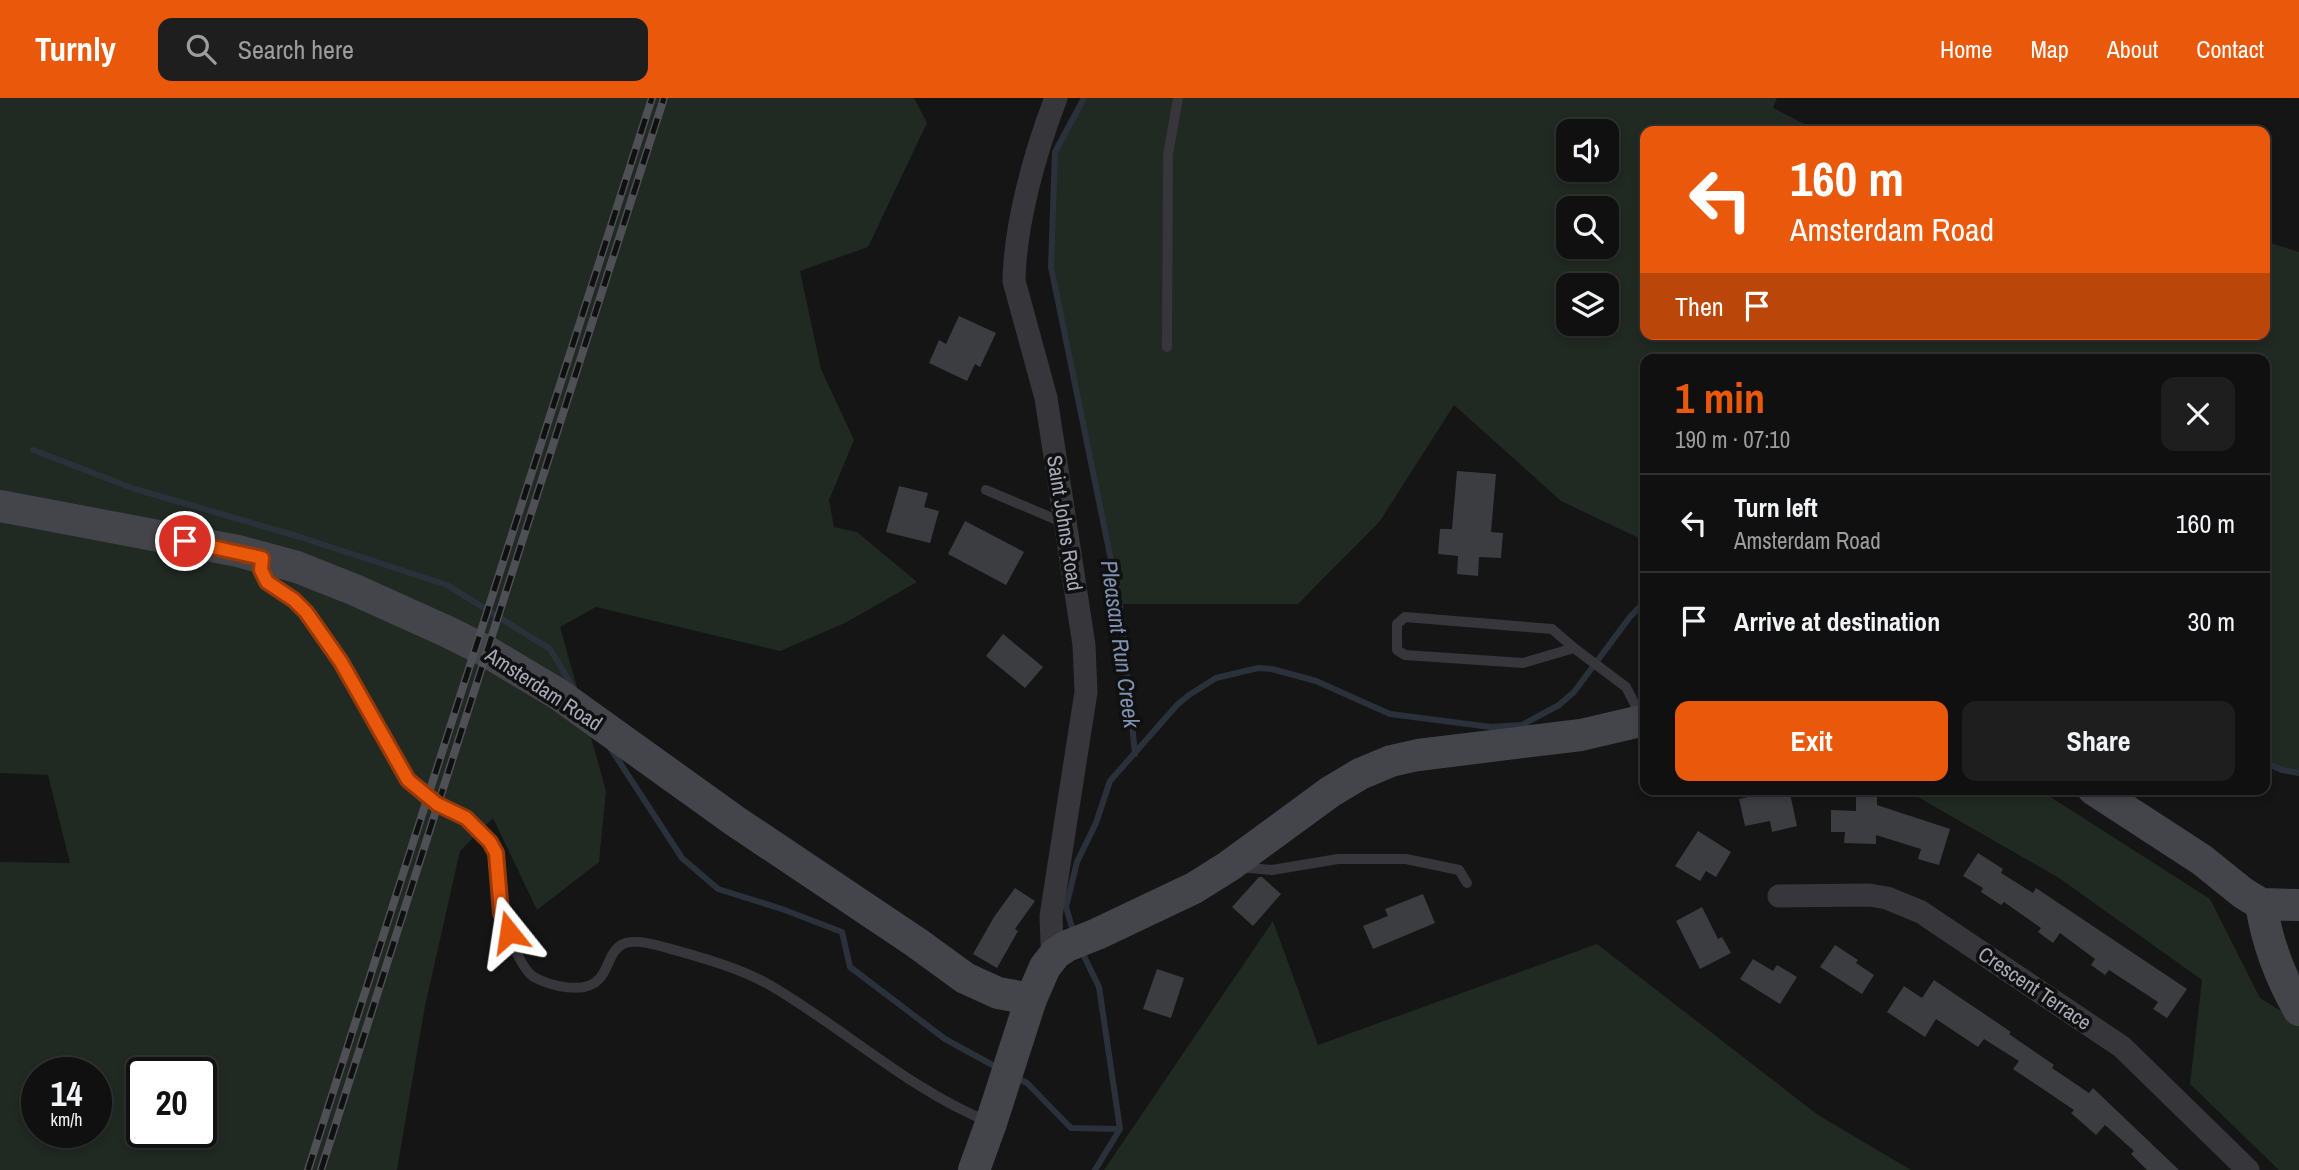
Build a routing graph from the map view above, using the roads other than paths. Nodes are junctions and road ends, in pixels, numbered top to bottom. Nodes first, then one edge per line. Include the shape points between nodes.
1 (1056, 98) edge
2 (1178, 98) edge
3 (1167, 347) dead end
4 (986, 490) dead end
5 (0, 506) edge
6 (1064, 523) junction
7 (262, 558) junction
8 (1578, 651) junction
9 (1640, 713) edge
10 (1640, 721) edge
11 (2102, 795) edge
12 (1229, 866) junction
13 (1467, 883) dead end
14 (1780, 896) dead end
15 (2261, 904) junction
16 (2299, 905) edge
17 (1061, 949) junction
18 (1031, 999) junction
19 (2299, 1010) edge
20 (991, 1123) junction
21 (974, 1170) edge
22 (2248, 1170) edge

1 - 6 street, Saint Johns Road via 1030,180 1014,281 1046,398
2 - 3 lane via 1168,155
4 - 6 lane
5 - 7 street, Amsterdam Road
6 - 17 street, Saint Johns Road via 1084,645 1086,692 1051,916 1052,943
7 - 18 street, Amsterdam Road via 355,590 486,651 558,694 965,978 998,993
7 - 20 lane via 267,582 306,612 341,662 408,780 437,804 466,818 490,842 496,853 501,913 532,976 555,985 586,987 599,979 619,946 628,942 661,946 729,967 772,986 930,1091
8 - 8 lane via 1552,629 1405,617 1397,624 1396,650 1405,655 1523,663
8 - 9 lane via 1626,687
10 - 12 street via 1581,735 1391,761 1330,792
11 - 15 street
12 - 13 lane via 1272,870 1338,859 1406,859 1459,870
12 - 17 street via 1194,888
14 - 22 street, Crescent Terrace via 1868,895 1921,912 2122,1047
15 - 16 street
15 - 19 street via 2266,932
17 - 18 street via 1045,967
18 - 20 street
20 - 21 street

